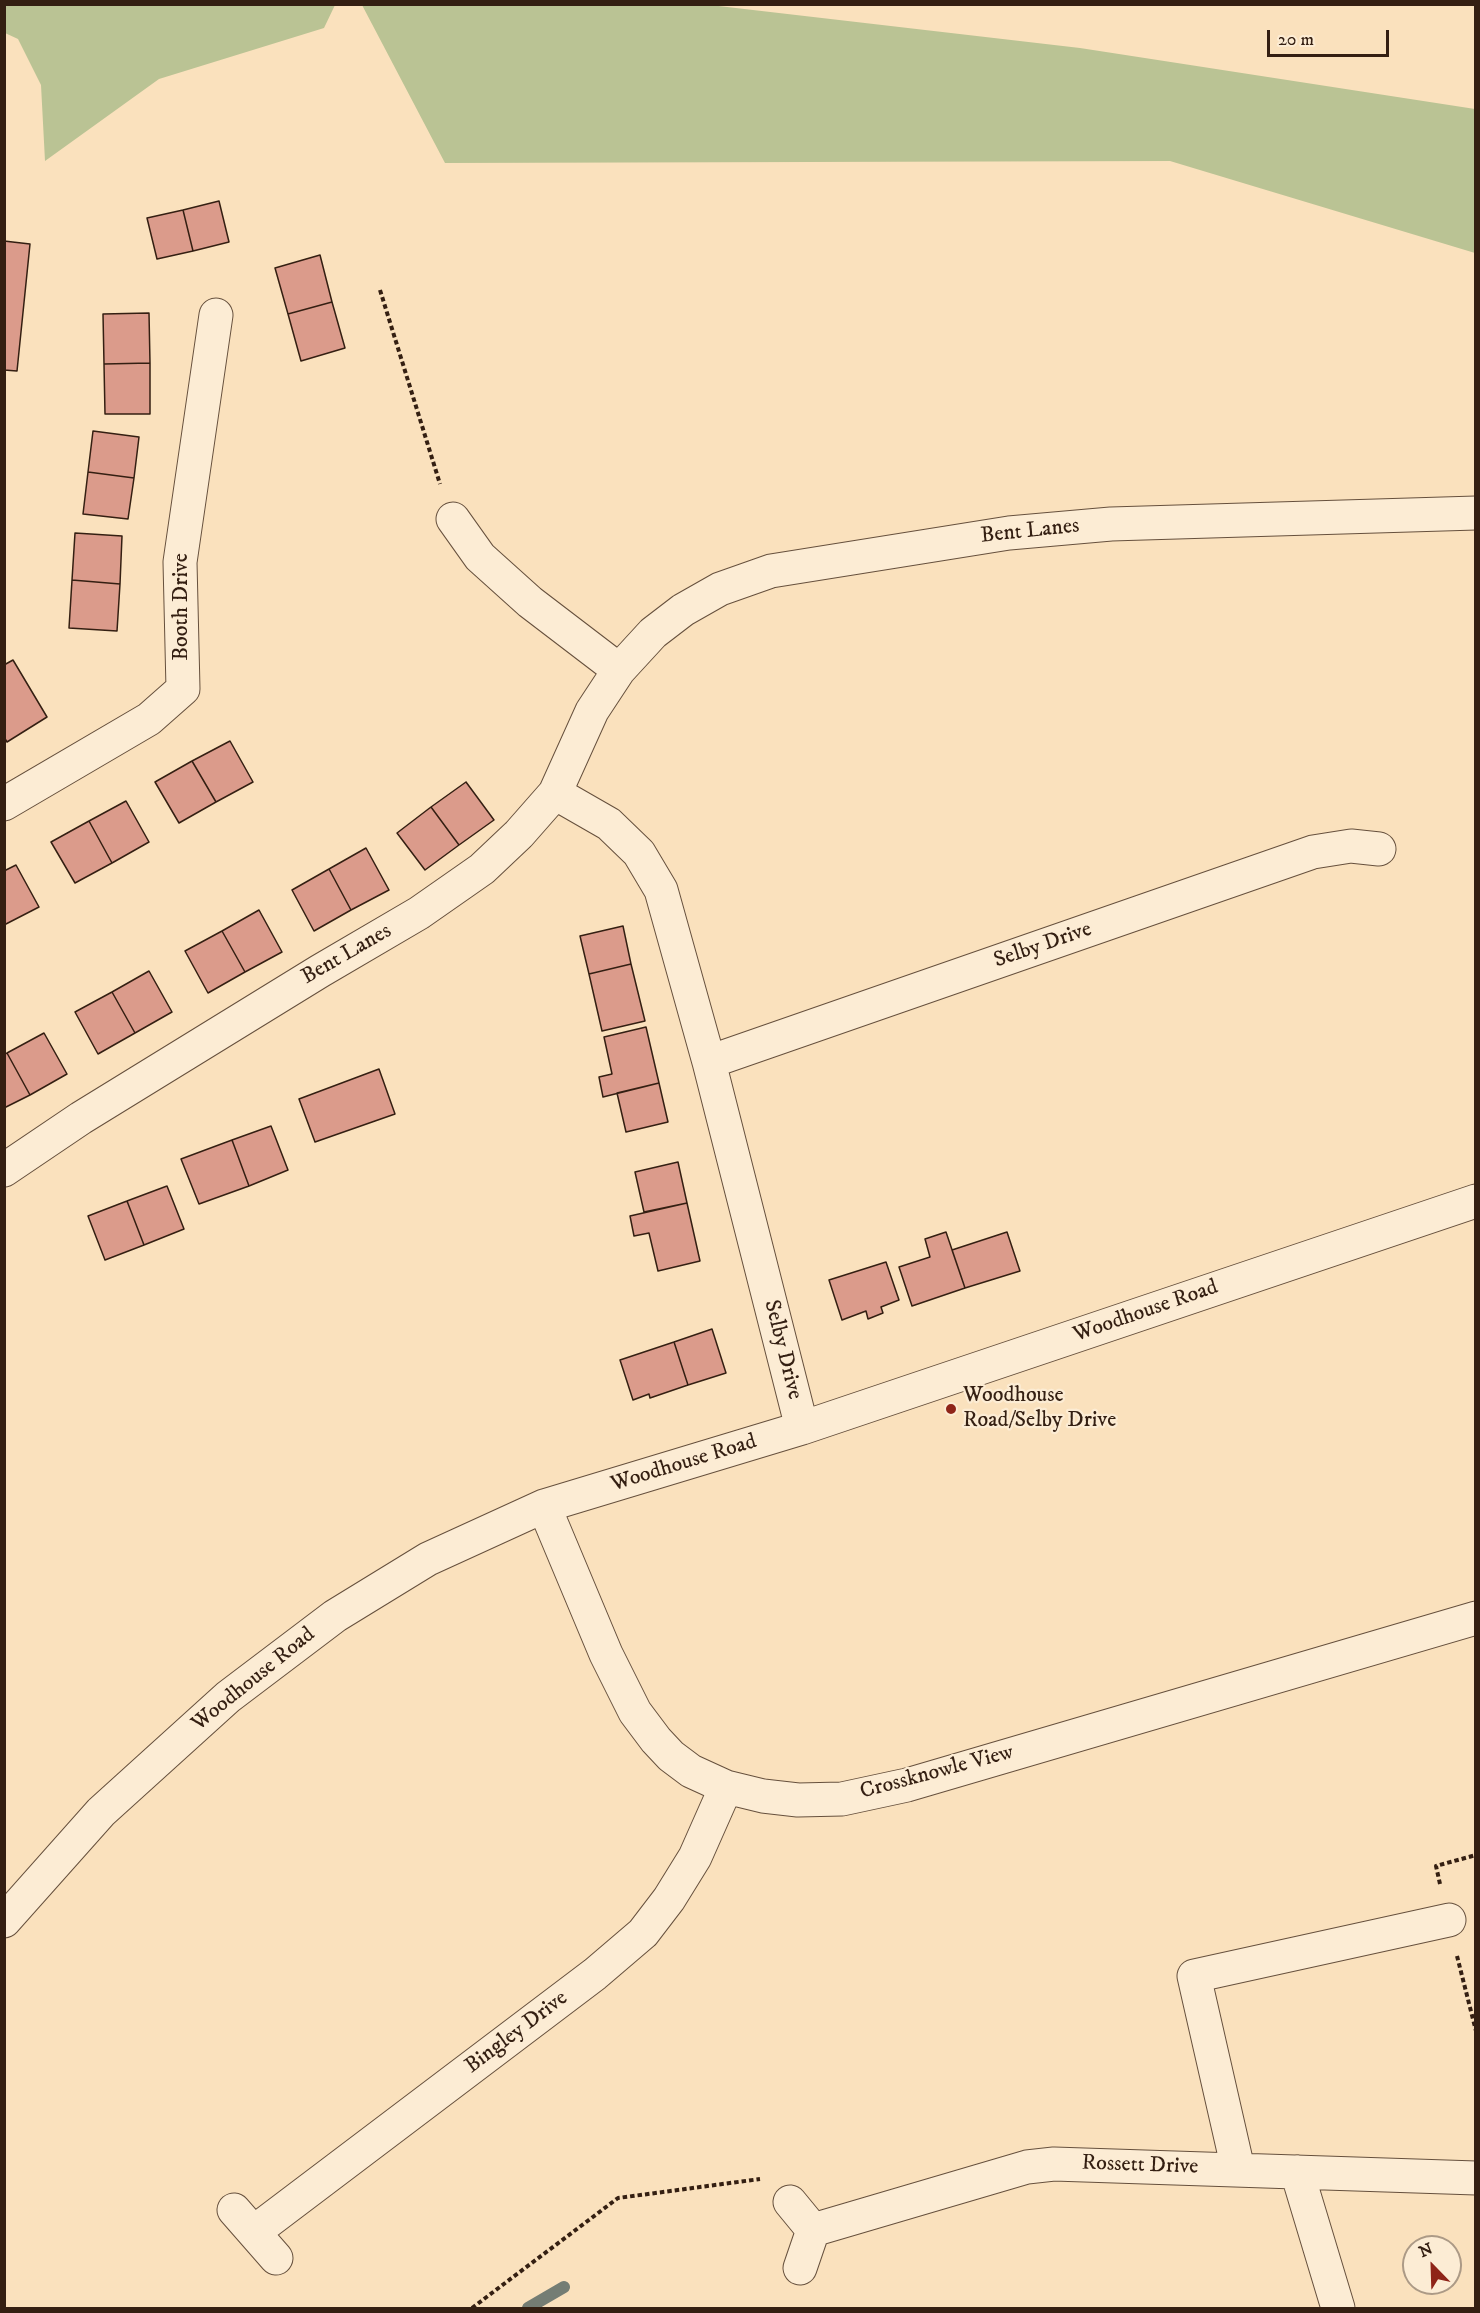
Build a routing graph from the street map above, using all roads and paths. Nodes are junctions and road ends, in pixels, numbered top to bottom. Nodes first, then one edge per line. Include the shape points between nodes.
1 (380, 291) dead end
2 (216, 315) dead end
3 (1476, 513) edge
4 (453, 519) joint
5 (619, 670) junction
6 (555, 793) junction
7 (4, 804) edge
8 (1379, 849) dead end
9 (709, 1062) junction
10 (4, 1170) edge
11 (1476, 1202) edge
12 (802, 1428) junction
13 (544, 1506) junction
14 (1476, 1618) edge
15 (726, 1787) junction
16 (1476, 1855) edge
17 (1449, 1920) junction
18 (4, 1921) edge
19 (1476, 2031) edge
20 (1238, 2169) junction
21 (1297, 2172) junction
22 (1476, 2178) edge
23 (790, 2202) joint
24 (813, 2230) junction
25 (276, 2258) dead end
26 (800, 2268) dead end
27 (472, 2308) edge
28 (1338, 2308) edge

1 - 4 path
2 - 7 street, Booth Drive via 180,562 183,689 149,719
3 - 5 street, Bent Lanes via 1099,525 1009,533 771,571 720,589 682,610 653,633
4 - 5 street via 480,557 530,602
5 - 6 street, Bent Lanes via 592,711
6 - 9 street, Selby Drive via 609,824 639,853 661,890
6 - 10 street, Bent Lanes via 482,869 419,914 81,1118
8 - 9 street, Selby Drive via 1351,846 1313,852
9 - 12 street, Selby Drive
11 - 12 street, Woodhouse Road
12 - 13 street, Woodhouse Road
13 - 15 street, Crossknowle View via 606,1654 636,1712 671,1756 691,1771
13 - 18 street, Woodhouse Road via 428,1558 335,1616 228,1697 101,1812
14 - 15 street, Crossknowle View via 907,1785 842,1799 798,1800
15 - 25 street, Bingley Drive via 695,1857 643,1933 595,1974 244,2221
16 - 17 path via 1436,1866
17 - 19 path
17 - 20 street via 1194,1976
20 - 21 street, Rossett Drive
20 - 24 street, Rossett Drive via 1076,2163 1027,2167
21 - 22 street, Rossett Drive
21 - 28 street
23 - 24 street
23 - 27 path via 772,2178 618,2199
24 - 26 street

